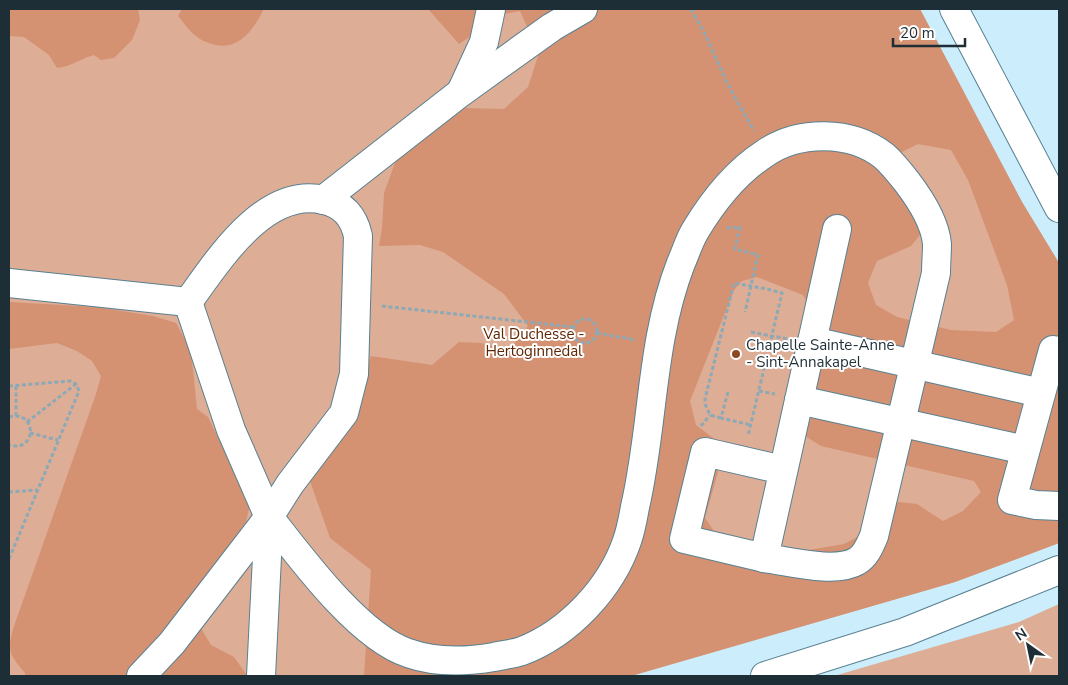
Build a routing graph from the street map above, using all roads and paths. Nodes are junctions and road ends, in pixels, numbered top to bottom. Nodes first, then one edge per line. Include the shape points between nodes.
1 (583, 9) edge
2 (691, 9) edge
3 (954, 9) edge
4 (494, 13) edge
5 (460, 93) junction
6 (766, 152) junction
7 (323, 200) junction
8 (1059, 208) edge
9 (729, 228) dead end
10 (837, 230) dead end
11 (9, 283) edge
12 (751, 286) junction
13 (188, 302) junction
14 (377, 306) dead end
15 (745, 312) dead end
16 (573, 327) junction
17 (752, 332) dead end
18 (597, 333) junction
19 (772, 336) junction
20 (812, 341) junction
21 (660, 343) junction
22 (1059, 351) edge
23 (915, 364) junction
24 (76, 384) junction
25 (9, 386) edge
26 (16, 386) junction
27 (728, 392) dead end
28 (1041, 393) junction
29 (799, 400) junction
30 (710, 415) junction
31 (16, 416) junction
32 (9, 417) edge
33 (722, 418) junction
34 (27, 422) junction
35 (901, 422) junction
36 (751, 425) junction
37 (696, 431) dead end
38 (30, 434) junction
39 (58, 440) junction
40 (9, 445) edge
41 (1025, 450) junction
42 (743, 460) junction
43 (783, 470) junction
44 (37, 490) junction
45 (9, 492) edge
46 (1059, 506) edge
47 (269, 517) junction
48 (764, 558) junction
49 (9, 559) edge
50 (1059, 570) edge
51 (141, 676) edge
52 (261, 676) edge
53 (765, 676) edge

1 - 5 street via 552,27
2 - 6 path
3 - 8 street
4 - 5 street
5 - 7 street
6 - 21 street via 737,175 711,204 694,232 670,291
6 - 23 street via 796,140 827,136 856,141 882,155 915,192 929,217 937,241 936,273
7 - 13 street via 296,199 253,223 230,244
7 - 47 street via 347,211 358,236 354,374 344,413
9 - 12 path via 740,226 735,249 758,255
10 - 20 street
11 - 13 street
12 - 15 path
12 - 19 path via 782,293
12 - 30 path via 734,283 706,391 705,404
13 - 47 street via 231,430
14 - 16 path
16 - 18 path via 580,320 588,319
16 - 18 path via 573,337 584,344 591,342
17 - 19 path
18 - 21 path
19 - 20 path
19 - 36 path
20 - 23 street
20 - 29 street
21 - 47 street via 642,478 627,541 608,580 586,608 555,633 521,651 473,661 440,661 406,653 382,641 332,594
22 - 28 street via 1053,350
23 - 28 street
23 - 35 street
24 - 26 path via 71,381
24 - 34 path
24 - 39 path via 79,391
25 - 26 path
26 - 31 path
27 - 33 path
28 - 41 street
29 - 35 street
29 - 43 street
30 - 33 path
30 - 37 path
31 - 32 path
31 - 34 path
33 - 36 path
34 - 38 path
35 - 41 street
35 - 48 street via 874,536 868,550 858,560 834,568
36 - 42 path
38 - 39 path
38 - 40 path via 22,446
39 - 44 path
41 - 46 street via 1012,500
42 - 43 street
42 - 48 street via 705,452 684,539
43 - 48 street
44 - 45 path
44 - 49 path
47 - 51 street via 172,643
47 - 52 street
50 - 53 street via 905,632

